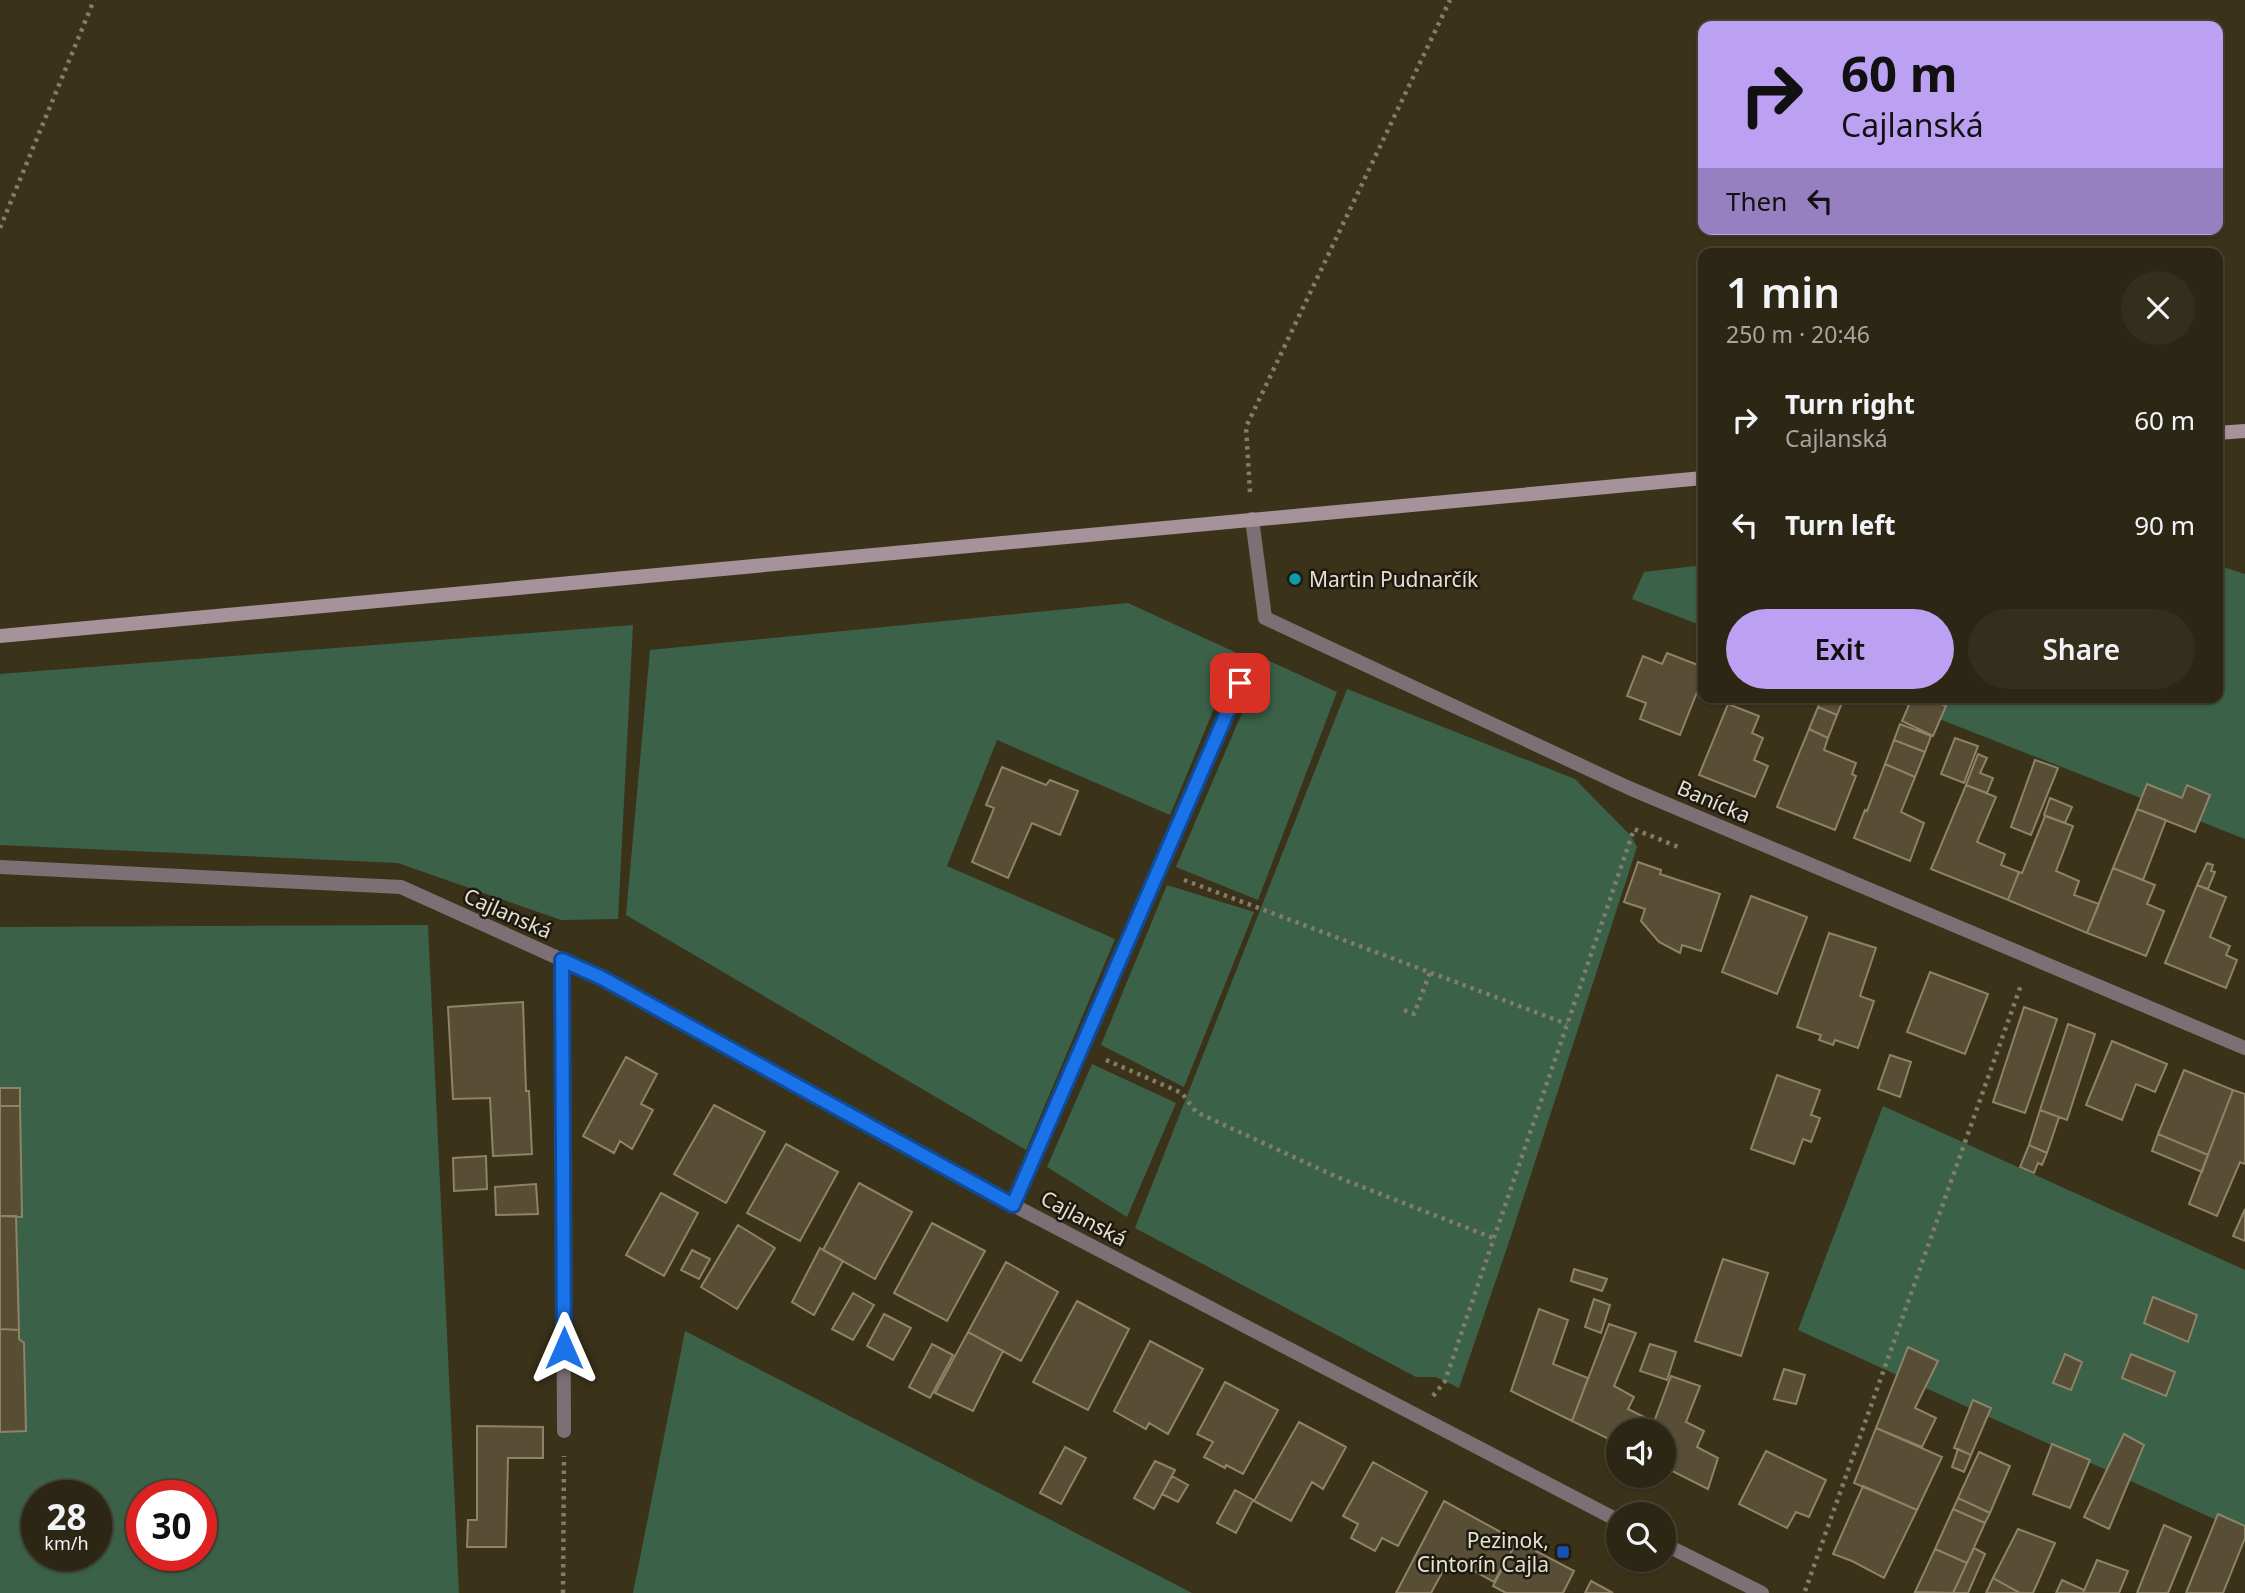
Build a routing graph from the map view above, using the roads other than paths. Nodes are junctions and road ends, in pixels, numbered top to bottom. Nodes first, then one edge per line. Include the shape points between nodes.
1 (2245, 431) edge
2 (2223, 433) edge
3 (1698, 478) edge
4 (1252, 519) junction
5 (0, 636) edge
6 (1250, 660) dead end
7 (0, 867) edge
8 (562, 960) junction
9 (2245, 1048) edge
10 (1013, 1205) junction
11 (564, 1431) road end
12 (1606, 1514) edge
13 (1676, 1550) edge
14 (1762, 1593) edge

1 - 2 main road
3 - 4 main road
4 - 5 main road
4 - 9 street, Banícka via 1265,618 1629,788
6 - 10 street
7 - 8 street, Cajlanská via 401,887
8 - 10 street, Cajlanská
8 - 11 street
10 - 12 street, Cajlanská
13 - 14 street

